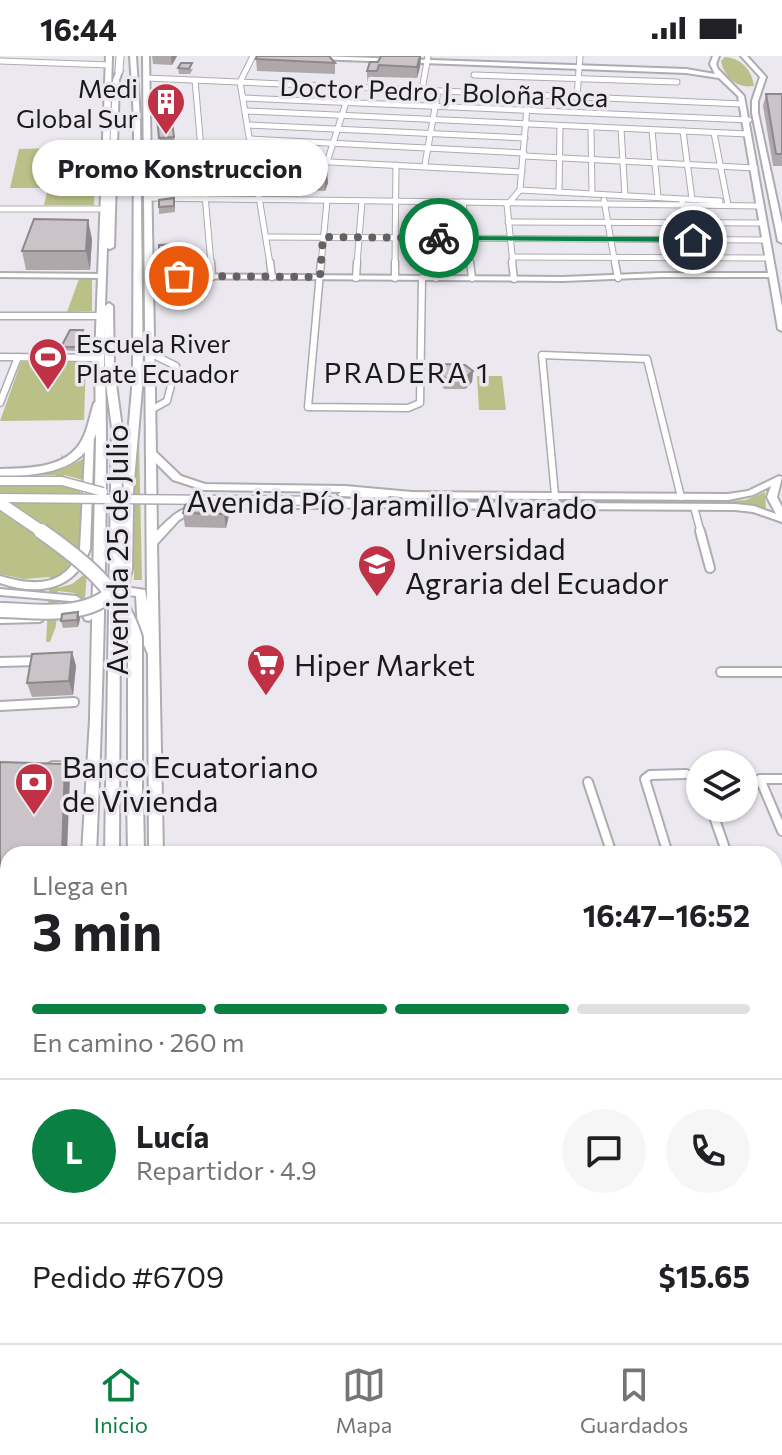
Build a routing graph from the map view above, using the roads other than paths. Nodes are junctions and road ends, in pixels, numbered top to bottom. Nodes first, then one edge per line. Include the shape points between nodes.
1 (121, 56) edge
2 (135, 56) edge
3 (253, 56) edge
4 (580, 56) edge
5 (734, 56) edge
6 (718, 57) edge
7 (146, 58) edge
8 (311, 58) edge
9 (745, 58) edge
10 (427, 59) edge
11 (0, 61) edge
12 (109, 61) edge
13 (713, 66) junction
14 (578, 68) junction
15 (686, 71) junction
16 (474, 75) dead end
17 (721, 77) junction
18 (146, 78) junction
19 (577, 78) junction
20 (195, 80) junction
21 (240, 82) junction
22 (677, 82) dead end
23 (260, 83) junction
24 (734, 86) junction
25 (351, 87) junction
26 (762, 87) junction
27 (422, 90) junction
28 (438, 91) junction
29 (528, 95) junction
30 (577, 97) junction
31 (243, 98) junction
32 (252, 98) junction
33 (603, 98) junction
34 (673, 101) junction
35 (346, 102) junction
36 (742, 104) junction
37 (435, 106) junction
38 (147, 107) junction
39 (527, 110) junction
40 (246, 111) junction
41 (116, 113) junction
42 (602, 114) junction
43 (341, 116) junction
44 (675, 117) junction
45 (137, 119) junction
46 (432, 120) junction
47 (748, 120) junction
48 (107, 122) junction
49 (248, 125) junction
50 (526, 125) junction
51 (560, 126) junction
52 (591, 127) junction
53 (602, 128) junction
54 (337, 129) junction
55 (621, 129) junction
56 (652, 130) junction
57 (680, 131) junction
58 (714, 133) junction
59 (430, 134) junction
60 (748, 134) junction
61 (525, 138) junction
62 (250, 139) junction
63 (332, 143) junction
64 (427, 148) junction
65 (201, 152) junction
66 (253, 154) junction
67 (148, 155) junction
68 (524, 155) junction
69 (560, 158) junction
70 (328, 159) dead end
71 (592, 160) junction
72 (623, 161) junction
73 (655, 163) junction
74 (425, 164) dead end
75 (687, 164) junction
76 (396, 165) junction
77 (719, 166) junction
78 (755, 168) junction
79 (138, 172) junction
80 (522, 172) junction
81 (104, 182) junction
82 (520, 190) junction
83 (559, 192) junction
84 (149, 194) junction
85 (592, 194) junction
86 (602, 194) junction
87 (625, 196) junction
88 (658, 197) junction
89 (205, 199) junction
90 (260, 199) junction
91 (692, 199) junction
92 (112, 201) junction
93 (327, 201) junction
94 (362, 201) junction
95 (394, 202) junction
96 (433, 202) junction
97 (463, 202) junction
98 (682, 202) junction
99 (726, 203) junction
100 (761, 204) junction
101 (507, 205) junction
102 (605, 205) junction
103 (0, 209) edge
104 (103, 209) junction
105 (508, 222) junction
106 (608, 222) junction
107 (688, 223) junction
108 (764, 223) junction
109 (148, 234) junction
110 (266, 237) junction
111 (323, 237) junction
112 (359, 237) junction
113 (394, 238) junction
114 (434, 238) junction
115 (467, 238) junction
116 (510, 239) junction
117 (611, 239) junction
118 (693, 240) junction
119 (767, 240) junction
120 (782, 241) edge
121 (137, 249) junction
122 (512, 257) junction
123 (615, 258) junction
124 (698, 258) junction
125 (770, 258) junction
126 (702, 274) junction
127 (0, 275) edge
128 (773, 275) junction
129 (102, 276) junction
130 (149, 276) junction
131 (212, 277) junction
132 (272, 277) junction
133 (320, 277) junction
134 (356, 278) junction
135 (395, 278) junction
136 (422, 278) junction
137 (436, 278) junction
138 (472, 278) junction
139 (618, 278) junction
140 (514, 279) junction
141 (0, 316) edge
142 (101, 316) junction
143 (782, 329) edge
144 (150, 353) junction
145 (0, 357) edge
146 (18, 357) junction
147 (99, 358) junction
148 (109, 369) junction
149 (138, 377) junction
150 (0, 403) edge
151 (99, 403) junction
152 (151, 410) junction
153 (90, 434) junction
154 (152, 454) junction
155 (0, 473) edge
156 (780, 478) edge
157 (0, 481) edge
158 (0, 491) edge
159 (103, 492) junction
160 (681, 497) junction
161 (331, 498) junction
162 (413, 500) junction
163 (555, 501) junction
164 (0, 503) edge
165 (127, 504) joint
166 (694, 507) junction
167 (782, 518) edge
168 (153, 542) junction
169 (710, 568) dead end
170 (0, 579) edge
171 (0, 594) edge
172 (0, 610) edge
173 (89, 617) joint
174 (39, 618) dead end
175 (115, 618) junction
176 (0, 619) edge
177 (98, 638) junction
178 (45, 661) edge
179 (0, 662) edge
180 (156, 662) junction
181 (721, 672) dead end
182 (782, 672) edge
183 (74, 702) dead end
184 (0, 706) edge
185 (96, 719) junction
186 (46, 767) edge
187 (92, 768) junction
188 (686, 774) dead end
189 (782, 779) edge
190 (588, 782) dead end
191 (716, 822) edge
192 (782, 831) edge
193 (89, 846) edge
194 (112, 846) edge
195 (136, 846) edge
196 (156, 846) edge
197 (609, 846) edge
198 (666, 846) edge
199 (724, 846) edge

1 - 12 main road
1 - 41 main road, Avenida 25 de Julio, bridge
2 - 7 main road
2 - 45 main road, Avenida 25 de Julio
3 - 21 street
4 - 14 street
5 - 9 main road
6 - 13 main road
7 - 18 main road, Avenida 25 de Julio
8 - 10 main road
9 - 26 main road via 760,71
10 - 14 main road
10 - 27 street
11 - 12 street
12 - 48 main road, Avenida 25 de Julio
13 - 15 main road
13 - 17 main road
14 - 15 main road
14 - 19 street
15 - 17 main road
16 - 19 street
17 - 24 main road
18 - 20 street, Doctor Pedro J. Boloña Roca
18 - 38 main road, Avenida 25 de Julio
19 - 22 street
19 - 30 street
20 - 21 street, Doctor Pedro J. Boloña Roca
20 - 65 street
21 - 23 street, Doctor Pedro J. Boloña Roca
21 - 31 street
23 - 25 street, Doctor Pedro J. Boloña Roca
23 - 32 street
24 - 26 main road
24 - 36 main road
25 - 27 street, Doctor Pedro J. Boloña Roca
25 - 35 street
26 - 120 main road via 755,113
27 - 28 street, Doctor Pedro J. Boloña Roca
28 - 29 street, Doctor Pedro J. Boloña Roca
28 - 37 street
29 - 30 street, Doctor Pedro J. Boloña Roca
29 - 39 street
30 - 33 street, Doctor Pedro J. Boloña Roca
31 - 32 street
31 - 40 street
32 - 35 street
32 - 40 street
33 - 34 street, Doctor Pedro J. Boloña Roca
33 - 42 street
34 - 36 street, Doctor Pedro J. Boloña Roca
34 - 44 street
35 - 37 street
35 - 43 street
36 - 47 main road
37 - 39 street
37 - 46 street
38 - 45 main road
38 - 67 main road, Avenida 25 de Julio
39 - 42 street
39 - 50 street
40 - 43 street
40 - 49 street
41 - 48 main road
41 - 92 main road, Avenida 25 de Julio
42 - 44 street
42 - 53 street
43 - 46 street
43 - 54 street
44 - 47 street
44 - 57 street
45 - 79 main road, Avenida 25 de Julio
46 - 50 street
46 - 59 street
47 - 60 main road
48 - 81 main road, Avenida 25 de Julio
49 - 54 street
49 - 62 street
50 - 51 street
50 - 61 street
51 - 52 street
51 - 69 street
52 - 53 street
52 - 71 street
53 - 55 street
54 - 59 street
54 - 63 street
55 - 56 street
55 - 72 street
56 - 57 street
56 - 73 street
57 - 58 street
57 - 75 street
58 - 60 street
58 - 77 street
59 - 61 street
59 - 64 street
60 - 78 main road
61 - 68 street
62 - 63 street
62 - 66 street
63 - 64 street
63 - 70 street
64 - 68 street
64 - 74 street
65 - 66 street
65 - 67 street
65 - 89 street
66 - 76 street
66 - 90 street
67 - 84 main road, Avenida 25 de Julio
68 - 69 street
68 - 80 street
69 - 71 street
69 - 83 street
71 - 72 street
71 - 85 street
72 - 73 street
72 - 87 street
73 - 75 street
73 - 88 street
75 - 77 street
75 - 91 street
76 - 80 street
76 - 95 street
77 - 78 street
77 - 99 street
78 - 100 main road
79 - 84 main road
79 - 121 main road, Avenida 25 de Julio
80 - 82 street
81 - 92 main road
81 - 104 main road, Avenida 25 de Julio
82 - 83 street
82 - 101 street
83 - 85 street
84 - 89 street
84 - 109 main road, Avenida 25 de Julio
85 - 86 street
86 - 87 street
86 - 102 street
87 - 88 street
88 - 98 street
89 - 90 street
89 - 131 street
90 - 93 street
90 - 110 street
91 - 98 street
91 - 99 street
92 - 148 main road, Avenida 25 de Julio
93 - 94 street
93 - 111 street
94 - 95 street
94 - 112 street
95 - 96 street
95 - 113 street
96 - 97 street
96 - 114 street
97 - 101 street
97 - 115 street
98 - 99 street
98 - 102 street
98 - 107 street
99 - 100 street
100 - 108 main road
101 - 102 street
101 - 105 street
102 - 106 street
103 - 104 street
104 - 129 main road, Avenida 25 de Julio
105 - 106 street
105 - 116 street
106 - 107 street
106 - 117 street
107 - 108 street
107 - 118 street
108 - 119 main road
109 - 121 main road
109 - 130 main road, Avenida 25 de Julio
110 - 111 street
110 - 132 street
111 - 112 street
111 - 133 street
112 - 113 street
112 - 134 street
113 - 114 street
113 - 135 street
114 - 115 street
114 - 137 street
115 - 116 street
115 - 138 street
116 - 117 street
116 - 122 street
117 - 118 street
117 - 123 street
118 - 119 street
118 - 124 street
119 - 125 main road
121 - 149 main road, Avenida 25 de Julio
122 - 123 street
122 - 140 street
123 - 124 street
123 - 139 street
124 - 125 street
124 - 126 street
125 - 128 main road
126 - 128 main road
126 - 139 main road
127 - 129 main road
128 - 143 main road
129 - 142 main road, Avenida 25 de Julio
130 - 131 main road
130 - 144 main road, Avenida 25 de Julio
131 - 132 main road
132 - 133 main road
133 - 134 main road
133 - 136 street via 308,407 408,408 421,401
134 - 135 main road
135 - 136 main road
136 - 137 main road
137 - 138 main road
138 - 140 main road
139 - 140 main road
141 - 142 street
142 - 147 main road, Avenida 25 de Julio
144 - 152 main road, Avenida 25 de Julio
144 - 152 street via 176,366 167,401
145 - 146 street
146 - 147 street
146 - 150 street
147 - 151 main road, Avenida 25 de Julio
148 - 151 main road
148 - 175 main road, Avenida 25 de Julio via 117,428
149 - 152 main road
149 - 165 main road, Avenida 25 de Julio
151 - 153 highway
151 - 177 main road, Avenida 25 de Julio
152 - 154 main road, Avenida 25 de Julio
153 - 155 highway via 80,452 54,467
153 - 170 main road via 83,557 70,576 49,585
154 - 162 main road via 177,478 204,487 345,489
154 - 168 main road, Avenida 25 de Julio
156 - 160 main road, Avenida Pío Jaramillo Alvarado via 740,496
156 - 167 main road via 772,497
157 - 159 main road, bridge via 62,481
158 - 159 main road, Avenida Pío Jaramillo Alvarado, bridge
159 - 161 main road, Avenida Pío Jaramillo Alvarado
160 - 163 main road, Avenida Pío Jaramillo Alvarado
160 - 163 street via 647,359 542,355
161 - 162 main road, Avenida Pío Jaramillo Alvarado
161 - 164 main road, Avenida Pío Jaramillo Alvarado, bridge via 40,498
162 - 163 main road, Avenida Pío Jaramillo Alvarado
162 - 168 main road via 201,507 179,515
163 - 166 main road, Avenida Pío Jaramillo Alvarado
164 - 195 highway, bridge via 107,583 129,614 135,638
165 - 172 highway, bridge via 126,569 114,595 76,610
166 - 167 main road, Avenida Pío Jaramillo Alvarado via 754,509
166 - 169 street
168 - 180 main road, Avenida 25 de Julio
171 - 173 main road via 72,598
173 - 177 main road
174 - 176 street
175 - 180 main road via 122,593 141,593 144,631
175 - 185 main road
175 - 194 main road, Avenida 25 de Julio
177 - 185 main road, Avenida 25 de Julio
178 - 179 street
180 - 196 main road, Avenida 25 de Julio
181 - 182 street
183 - 184 street
185 - 187 main road, Avenida 25 de Julio
186 - 187 main road
187 - 193 main road, Avenida 25 de Julio
188 - 198 street via 645,779
189 - 192 street via 760,779
190 - 197 street
191 - 199 street

